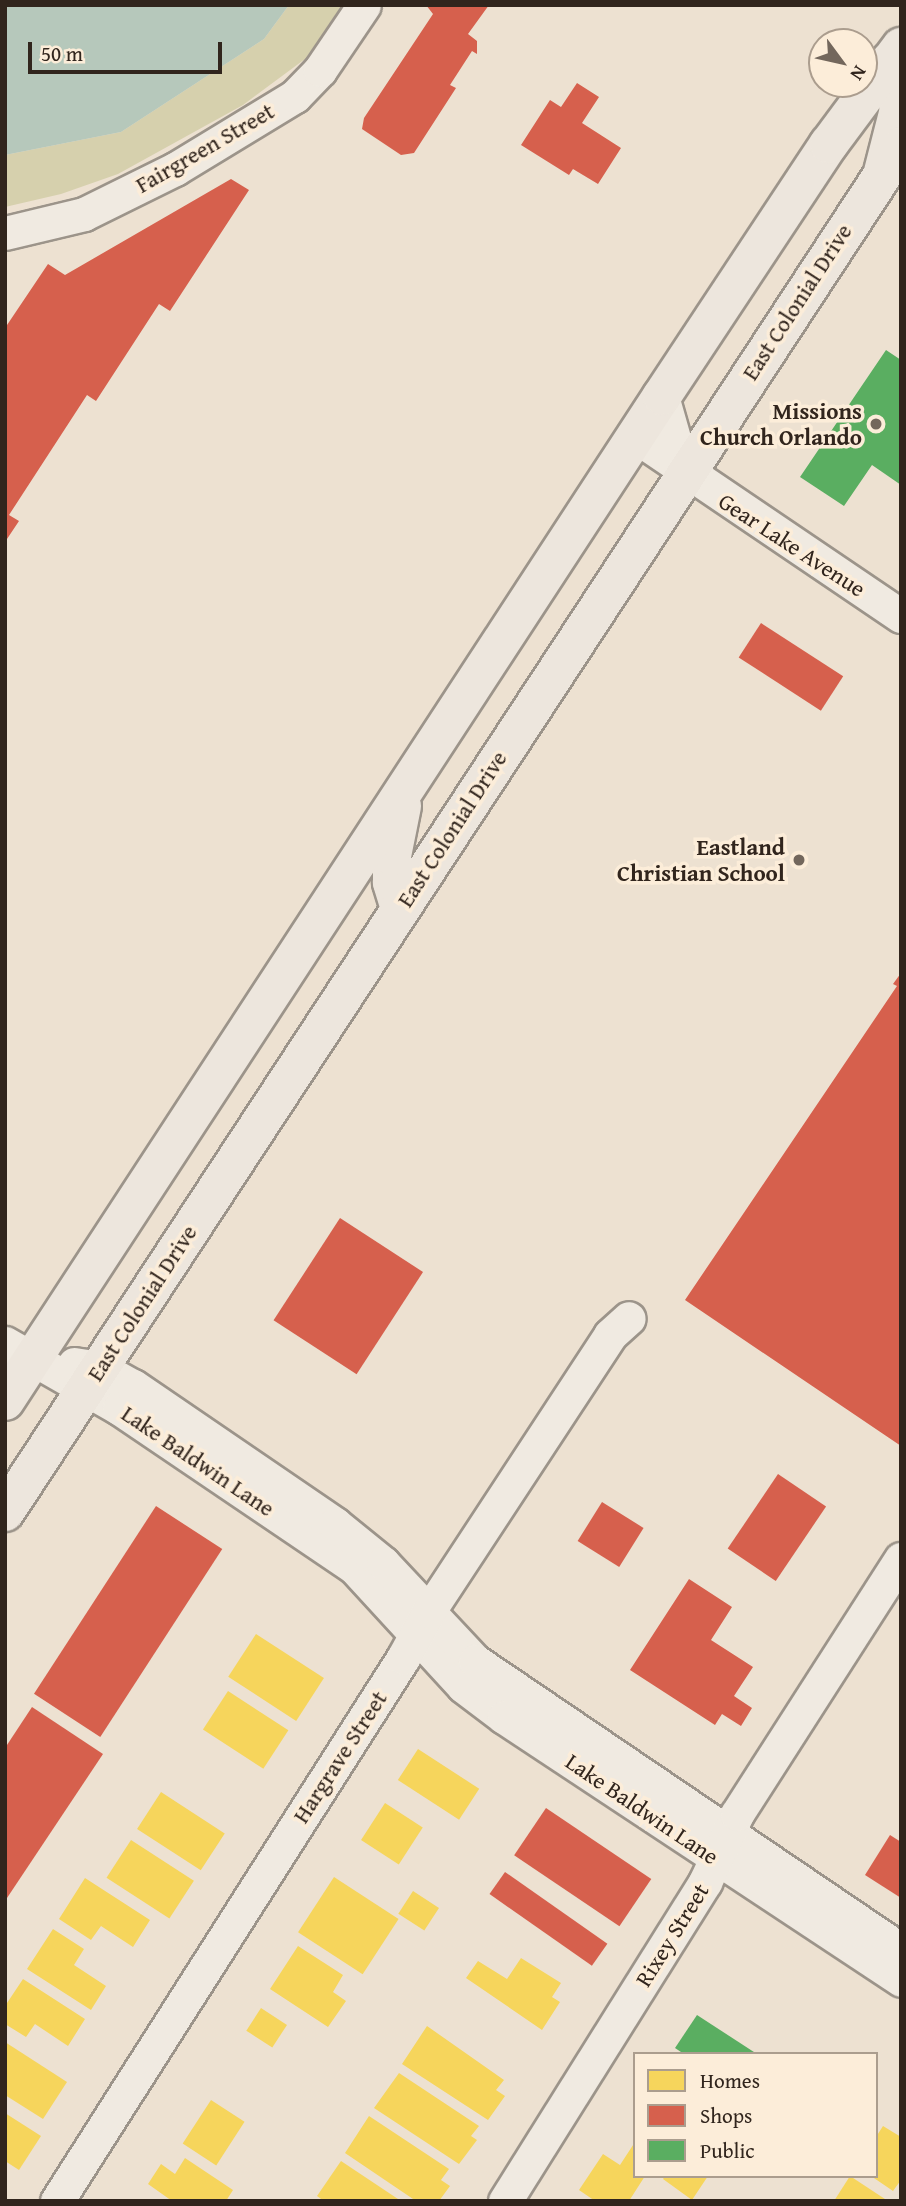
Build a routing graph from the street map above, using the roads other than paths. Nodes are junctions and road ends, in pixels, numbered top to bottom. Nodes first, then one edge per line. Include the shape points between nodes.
1 (364, 5) edge
2 (895, 54) edge
3 (891, 161) edge
4 (5, 233) edge
5 (662, 396) junction
6 (635, 436) junction
7 (684, 473) junction
8 (901, 616) edge
9 (407, 787) junction
10 (400, 909) junction
11 (629, 1318) dead end
12 (19, 1350) edge
13 (93, 1378) junction
14 (5, 1401) edge
15 (5, 1512) edge
16 (901, 1559) edge
17 (423, 1622) junction
18 (722, 1847) junction
19 (901, 1950) edge
20 (901, 1980) edge
21 (57, 2201) edge
22 (505, 2201) edge

1 - 4 street, Fairgreen Street via 296,96 175,169 84,214
2 - 3 highway, East Colonial Drive via 899,109
2 - 5 highway via 829,144
3 - 7 highway, East Colonial Drive
5 - 6 highway
5 - 7 street
6 - 7 street, Gear Lake Avenue
6 - 9 highway
7 - 8 street, Gear Lake Avenue
7 - 10 highway, East Colonial Drive
9 - 10 highway via 392,856 392,882
9 - 12 highway
10 - 13 highway, East Colonial Drive
11 - 17 street, Hargrave Street via 610,1335
12 - 13 street, Lake Baldwin Lane
12 - 14 highway
13 - 15 highway, East Colonial Drive
13 - 17 street, Lake Baldwin Lane
16 - 18 street, Rixey Street
17 - 18 street, Lake Baldwin Lane via 463,1686 504,1717
17 - 21 street, Hargrave Street
18 - 19 street, Lake Baldwin Lane
18 - 20 street, Lake Baldwin Lane
18 - 22 street, Rixey Street

